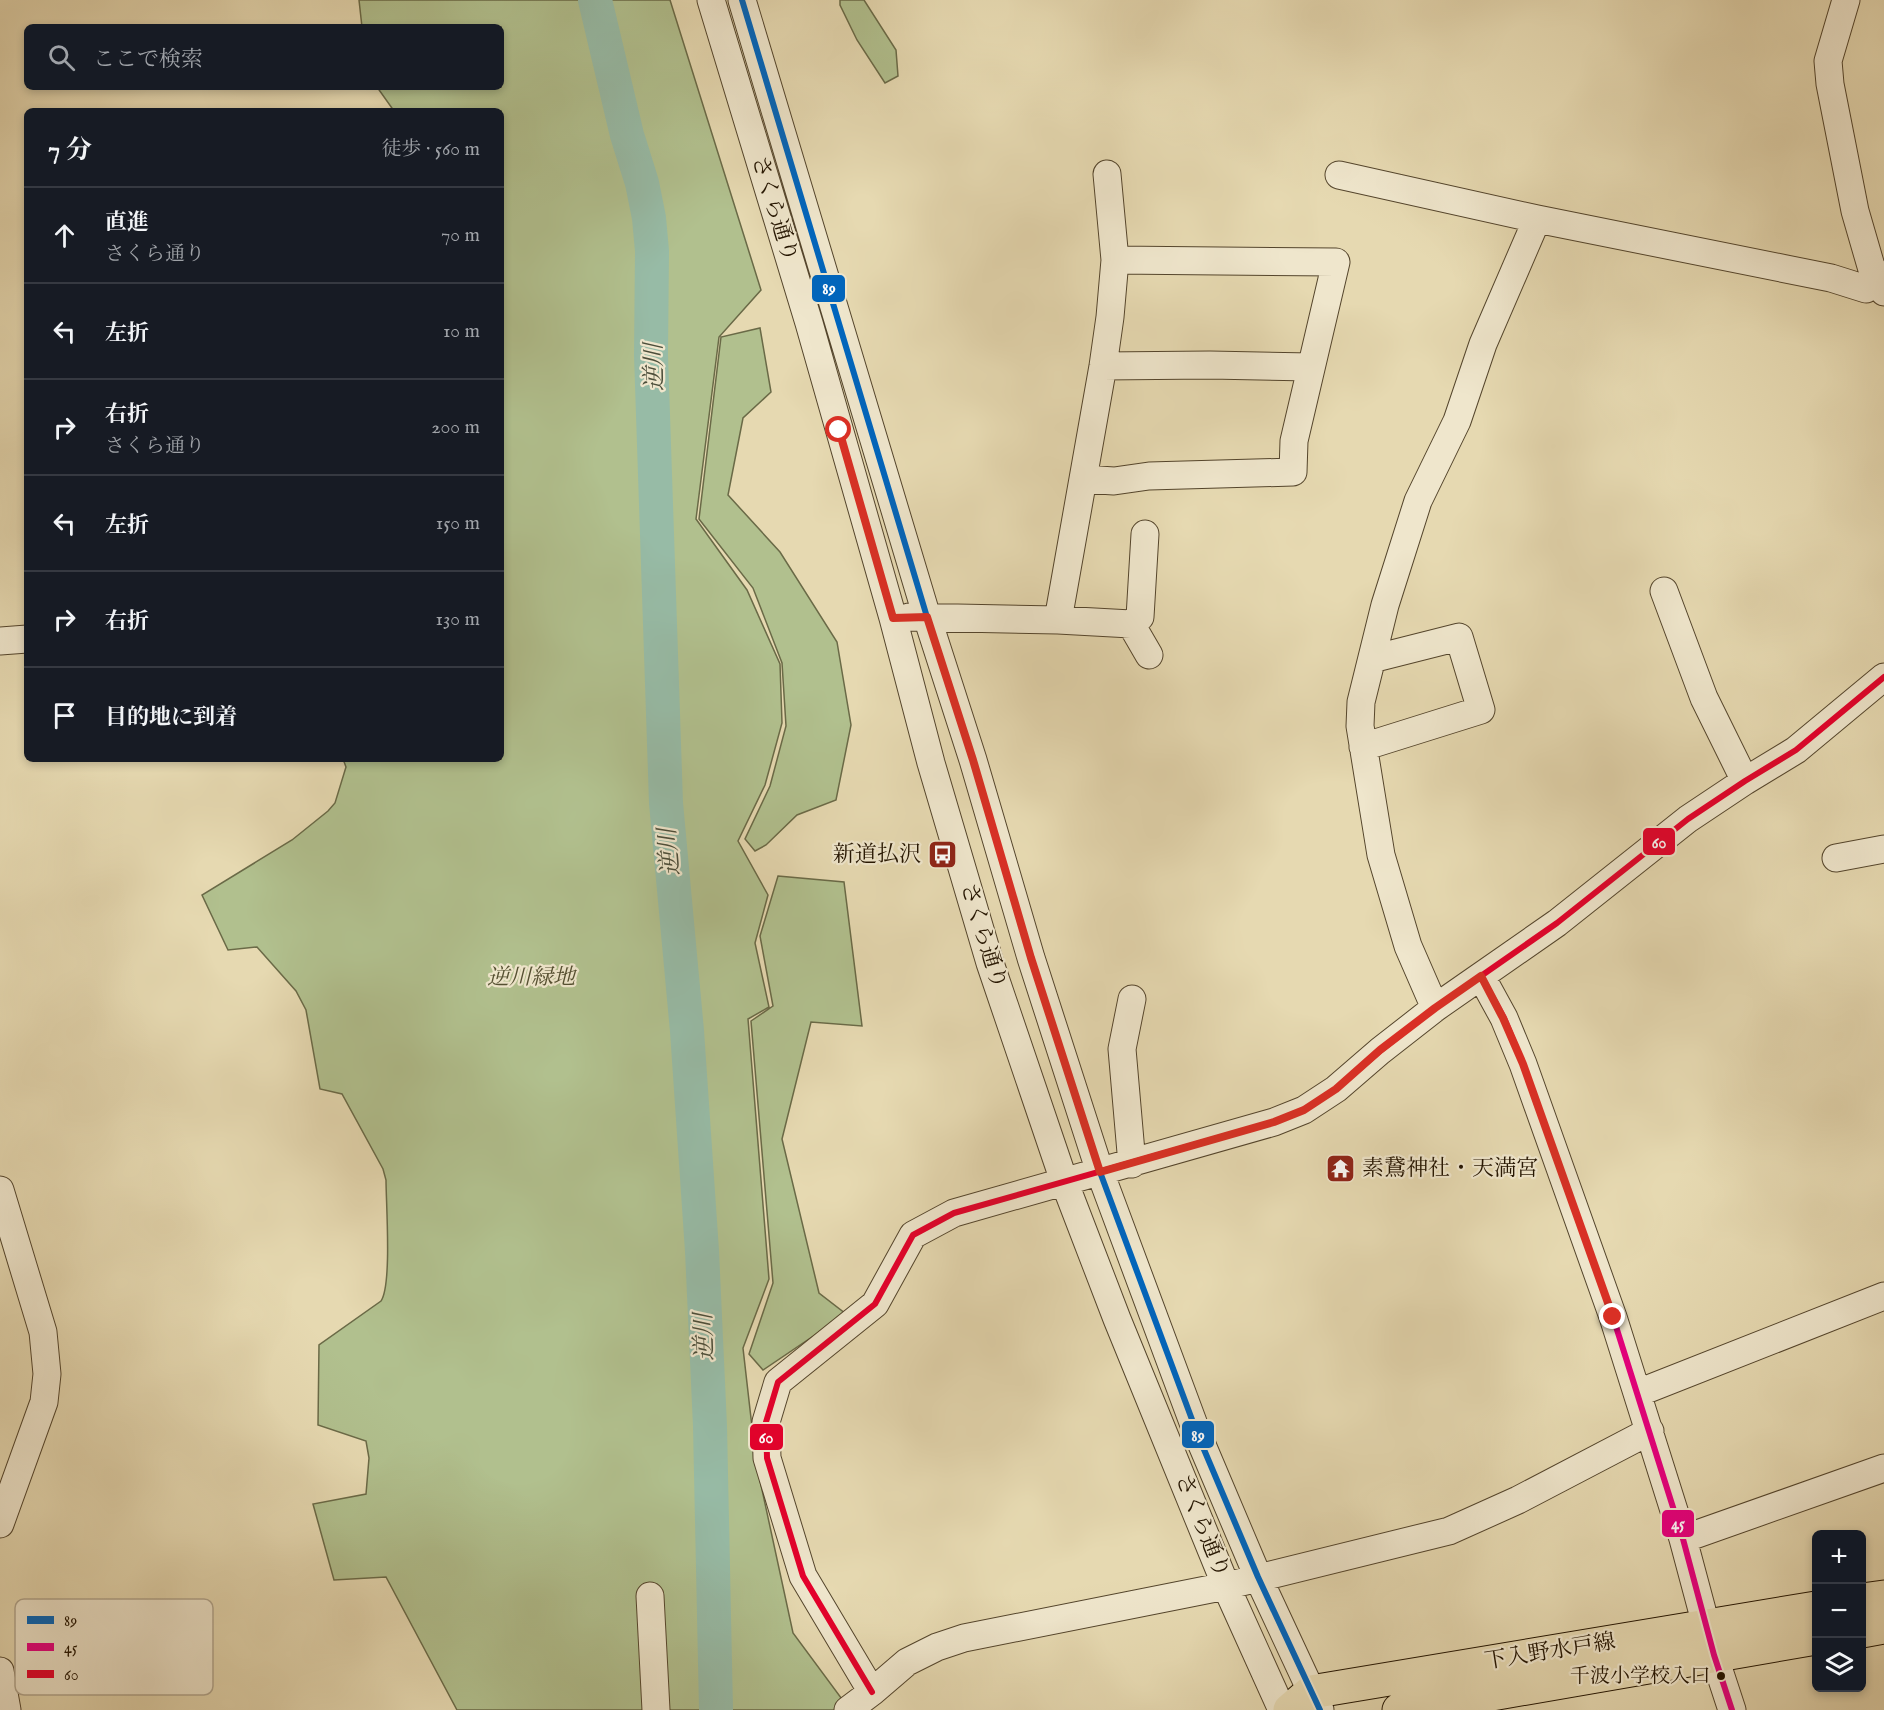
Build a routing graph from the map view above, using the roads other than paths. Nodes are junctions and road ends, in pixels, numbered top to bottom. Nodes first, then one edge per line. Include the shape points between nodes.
1 (711, 0) edge
2 (742, 0) edge
3 (1846, 0) edge
4 (1107, 174) dead end
5 (1339, 175) dead end
6 (1537, 219) junction
7 (1115, 260) junction
8 (1881, 283) edge
9 (1103, 366) junction
10 (1311, 367) junction
11 (1083, 479) junction
12 (1145, 534) dead end
13 (1664, 591) dead end
14 (927, 617) junction
15 (893, 618) junction
16 (1058, 620) junction
17 (1131, 624) junction
18 (24, 639) edge
19 (0, 641) edge
20 (1149, 655) dead end
21 (1372, 659) junction
22 (1884, 677) edge
23 (1363, 747) junction
24 (1745, 781) junction
25 (1884, 849) edge
26 (1836, 858) dead end
27 (1481, 976) junction
28 (1132, 999) dead end
29 (1435, 1008) junction
30 (1132, 1164) junction
31 (1100, 1172) junction
32 (1064, 1181) junction
33 (0, 1190) edge
34 (1884, 1296) edge
35 (1638, 1393) junction
36 (1650, 1431) junction
37 (1884, 1468) edge
38 (0, 1524) edge
39 (1683, 1539) junction
40 (1258, 1577) junction
41 (1226, 1586) junction
42 (650, 1596) dead end
43 (1884, 1596) edge
44 (1866, 1599) edge
45 (1812, 1609) edge
46 (1884, 1627) edge
47 (1866, 1630) edge
48 (1812, 1638) edge
49 (1711, 1641) junction
50 (0, 1671) edge
51 (872, 1692) junction
52 (1307, 1704) edge
53 (7, 1710) edge
54 (656, 1710) edge
55 (848, 1710) edge
56 (1282, 1710) edge
57 (1399, 1710) edge
58 (1732, 1710) edge

1 - 15 street, さくら通り
2 - 14 street, さくら通り
3 - 8 street via 1828,61 1830,84 1855,211
4 - 7 street
5 - 6 street
6 - 8 street via 1831,278 1866,289
6 - 21 street via 1483,344 1457,421 1418,501
7 - 9 street
7 - 10 street via 1336,262
9 - 10 street
9 - 11 street
10 - 11 street via 1294,441 1293,472 1149,476 1114,481
11 - 16 street
12 - 17 street via 1140,617
13 - 24 street via 1704,698
14 - 15 street
14 - 16 street
14 - 31 street, さくら通り
15 - 32 street, さくら通り via 990,963
16 - 17 street
17 - 20 street
18 - 19 street
21 - 23 street via 1360,702
21 - 23 street via 1459,637 1480,710
22 - 24 street via 1796,750
23 - 29 street via 1381,855 1408,946
24 - 27 street via 1688,819 1557,923
25 - 26 street
27 - 29 street
27 - 35 street via 1523,1064
28 - 30 street via 1122,1048
29 - 30 street via 1336,1089 1304,1110
30 - 31 street
31 - 32 street
31 - 40 street, さくら通り via 1197,1432
32 - 41 street, さくら通り
32 - 51 street via 954,1213 913,1235 875,1304 778,1382 766,1422 767,1458 803,1575
33 - 38 street via 43,1332 47,1374 44,1402
34 - 35 street
35 - 36 street
36 - 39 street
36 - 40 street via 1449,1531
37 - 39 street
39 - 49 street
40 - 41 street
40 - 52 street, さくら通り
41 - 51 street via 964,1638 907,1662
41 - 56 street, さくら通り
42 - 54 street
43 - 44 main road
45 - 49 main road, 下入野水戸線
46 - 47 main road
48 - 49 main road, 下入野水戸線
49 - 52 main road, 下入野水戸線
49 - 57 main road, 下入野水戸線
49 - 58 street
50 - 53 street
51 - 55 street

